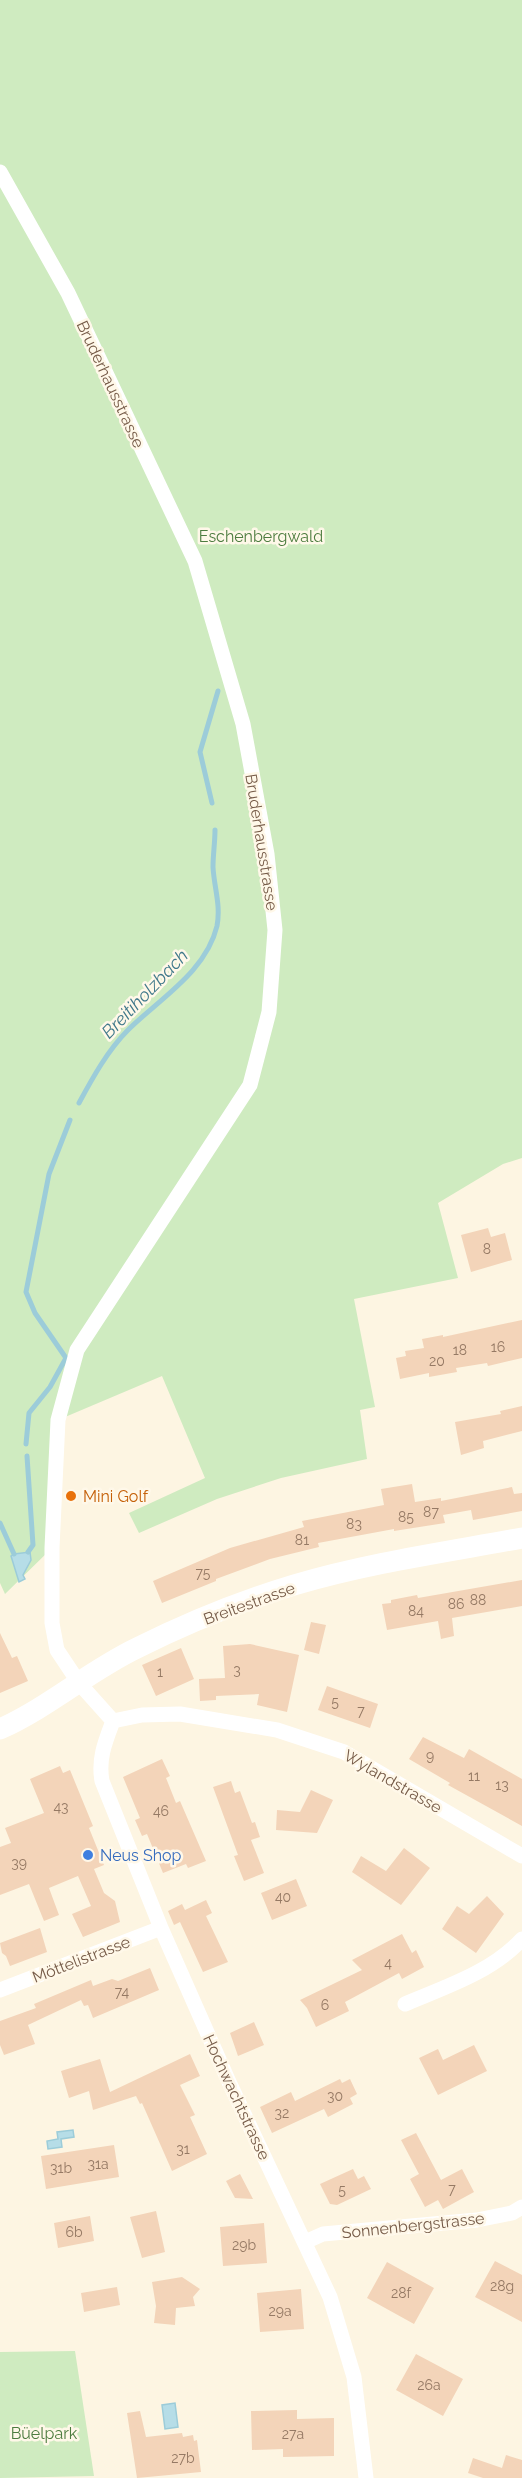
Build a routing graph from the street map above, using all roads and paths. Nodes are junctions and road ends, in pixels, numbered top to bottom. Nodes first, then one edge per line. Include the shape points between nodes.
1 (0, 172) edge
2 (522, 1538) edge
3 (79, 1683) junction
4 (113, 1721) junction
5 (0, 1729) edge
6 (522, 1856) edge
7 (161, 1928) junction
8 (522, 1939) edge
9 (0, 1990) edge
10 (405, 2004) dead end
11 (522, 2207) edge
12 (305, 2242) junction
13 (366, 2478) edge

1 - 3 street, Bruderhausstrasse via 68,293 195,561 243,724 267,855 274,930 269,1012 250,1084 77,1350 64,1395 58,1429 52,1623 57,1650
2 - 3 main road, Breitestrasse via 411,1557 294,1585 137,1647
3 - 4 street, Bruderhausstrasse
3 - 5 main road, Breitestrasse via 24,1719
4 - 6 street, Wylandstrasse via 180,1714 277,1730 344,1752
4 - 7 street, Hochwachtstrasse via 101,1754 102,1781
7 - 9 street, Möttelistrasse
7 - 12 street, Hochwachtstrasse
8 - 10 street via 471,1976
11 - 12 street, Sonnenbergstrasse via 477,2220 323,2234
12 - 13 street, Hochwachtstrasse via 330,2297 354,2377

